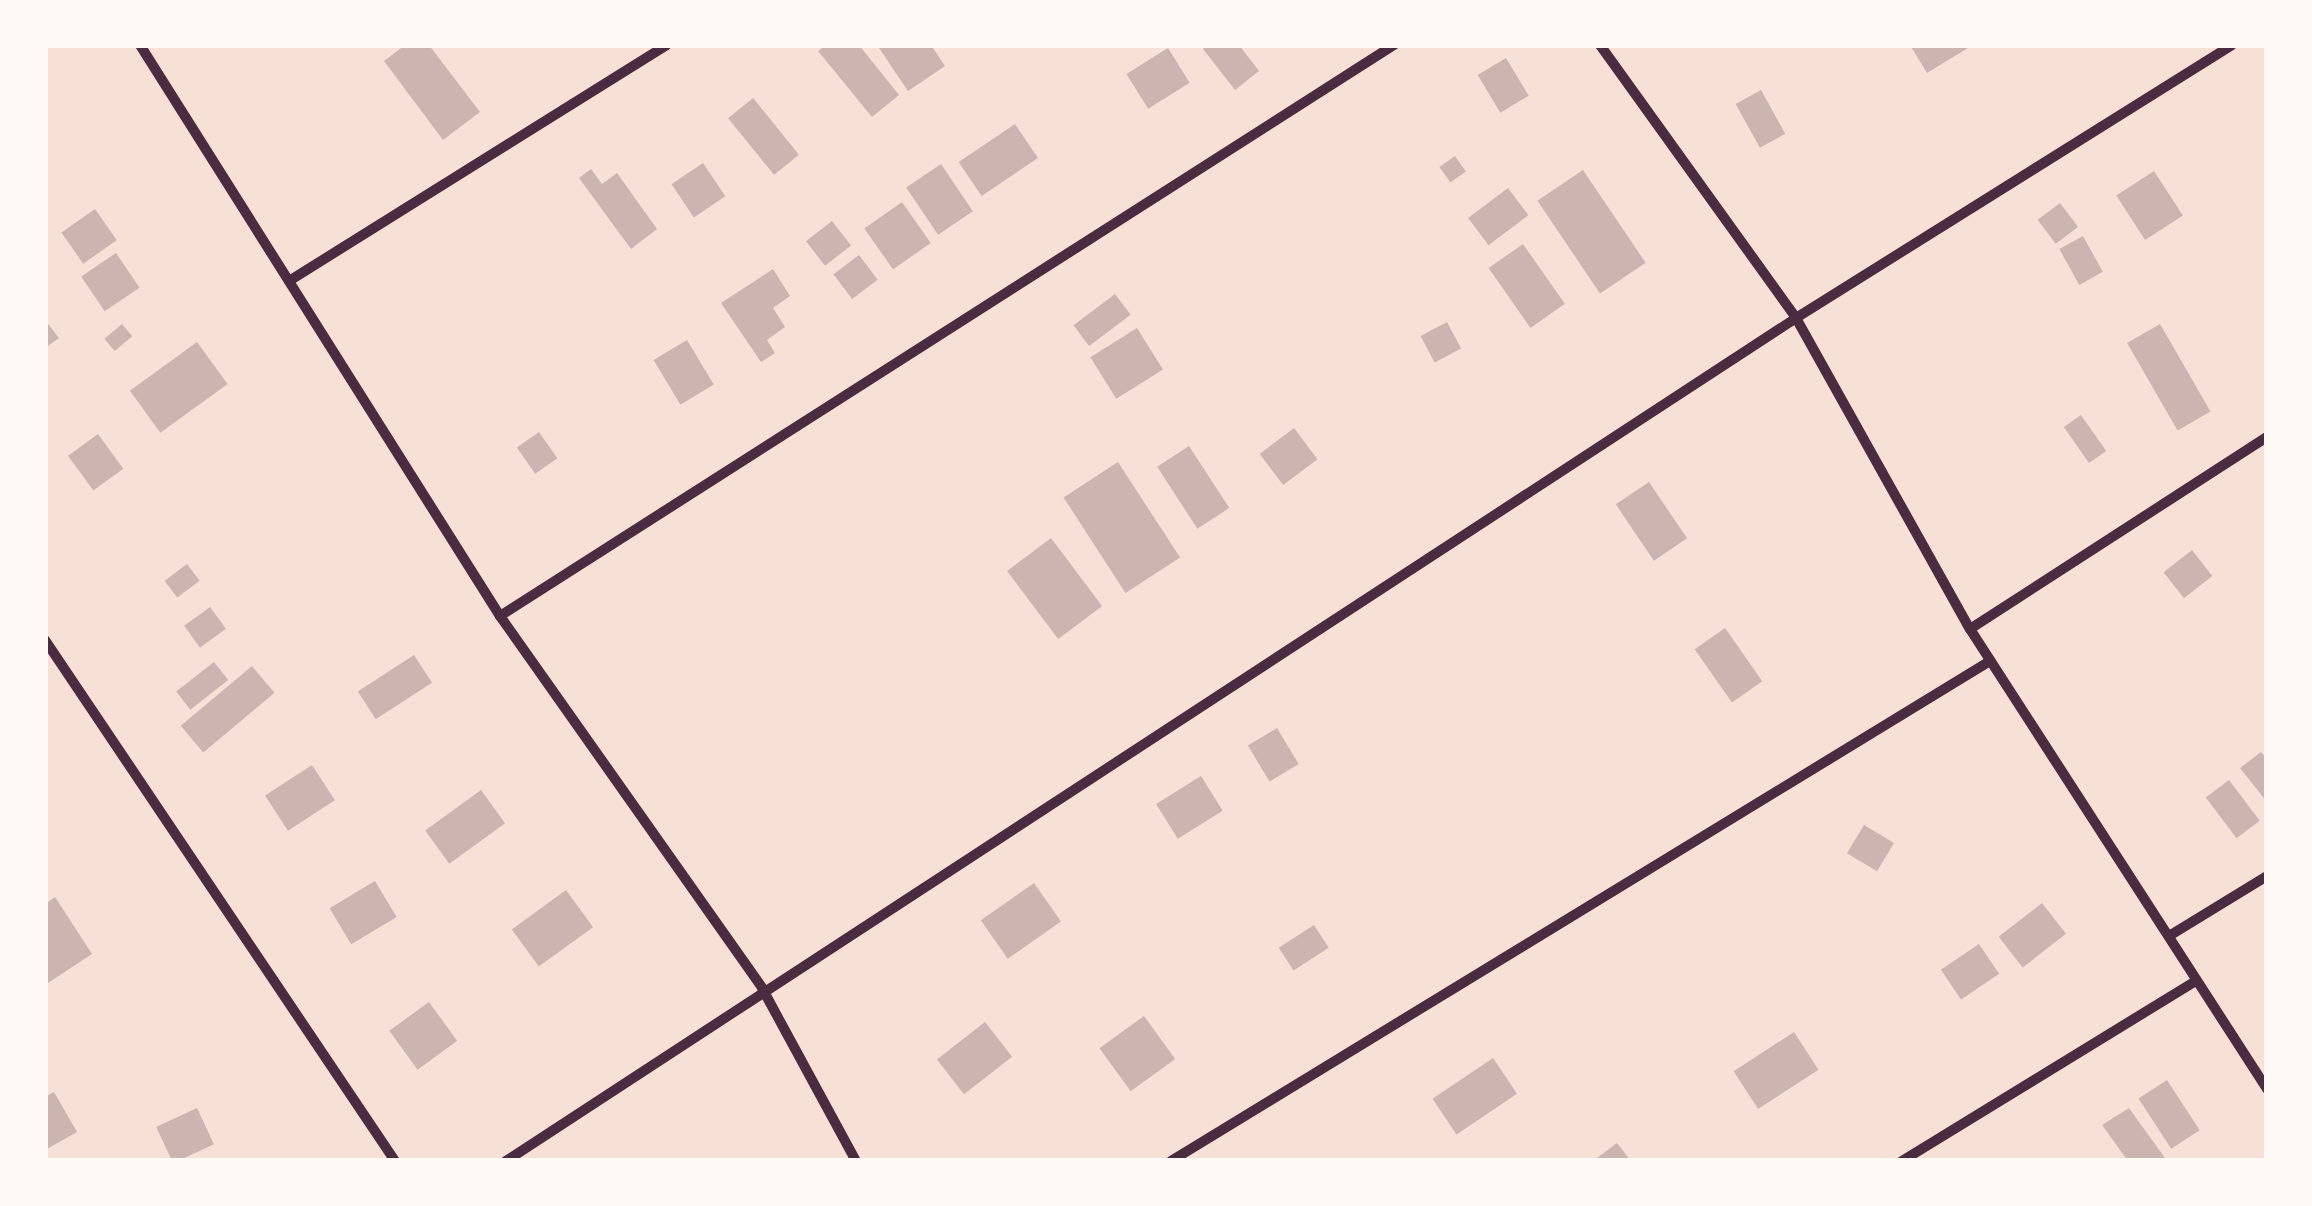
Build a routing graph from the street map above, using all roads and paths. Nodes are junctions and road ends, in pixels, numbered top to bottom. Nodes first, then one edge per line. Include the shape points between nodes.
1 (140, 45) edge
2 (666, 45) edge
3 (1394, 45) edge
4 (1600, 45) edge
5 (2232, 45) edge
6 (289, 281) junction
7 (1796, 318) junction
8 (2267, 437) edge
9 (500, 616) junction
10 (1970, 629) junction
11 (45, 640) edge
12 (1990, 660) junction
13 (2267, 876) edge
14 (2169, 936) junction
15 (2196, 980) junction
16 (762, 988) junction
17 (2267, 1088) edge
18 (395, 1161) edge
19 (506, 1161) edge
20 (856, 1161) edge
21 (1170, 1161) edge
22 (1902, 1161) edge

1 - 6 street
2 - 6 street
3 - 9 street
4 - 7 street
5 - 7 street
6 - 9 street
7 - 10 street
7 - 16 street
8 - 10 street
9 - 16 street
10 - 12 street
11 - 18 street
12 - 14 street
12 - 21 street
13 - 14 street
14 - 15 street
15 - 17 street
15 - 22 street
16 - 19 street
16 - 20 street

